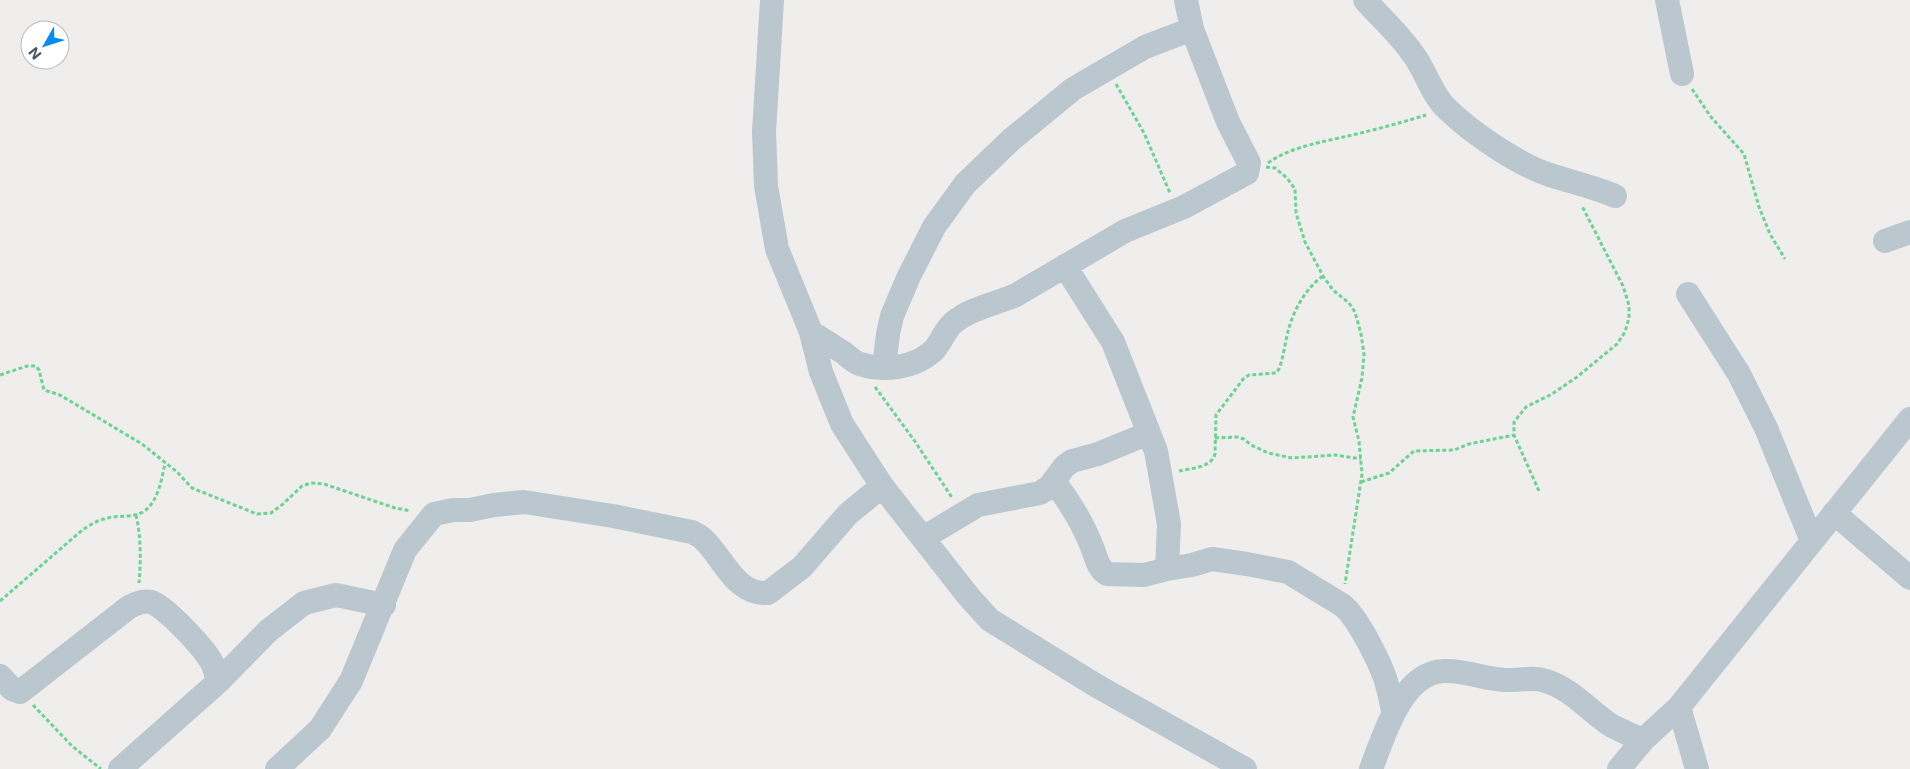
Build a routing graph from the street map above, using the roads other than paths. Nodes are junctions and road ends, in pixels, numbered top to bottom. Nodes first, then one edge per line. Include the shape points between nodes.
1 (772, 0) edge
2 (1186, 0) edge
3 (1364, 0) edge
4 (1667, 0) edge
5 (1192, 29) junction
6 (1682, 74) road end
7 (1615, 196) dead end
8 (1910, 232) edge
9 (1885, 241) dead end
10 (1065, 266) junction
11 (1688, 294) dead end
12 (811, 332) junction
13 (884, 368) junction
14 (1910, 419) edge
15 (1149, 433) junction
16 (1054, 481) junction
17 (882, 486) junction
18 (1834, 513) junction
19 (923, 538) junction
20 (1812, 541) junction
21 (1167, 569) junction
22 (1910, 578) edge
23 (384, 605) junction
24 (0, 676) edge
25 (218, 682) junction
26 (1679, 707) junction
27 (1393, 711) junction
28 (1643, 740) junction
29 (120, 769) edge
30 (277, 769) edge
31 (1245, 769) edge
32 (1371, 769) edge
33 (1619, 769) edge
34 (1697, 769) edge

1 - 12 street via 764,132 766,186 777,249
2 - 5 street
3 - 7 street via 1415,55 1446,109 1503,152 1548,174
4 - 6 street
5 - 10 street via 1228,122 1249,163 1247,173 1177,210 1125,231
5 - 13 street via 1145,47 1073,89 1012,139 965,184 934,227 909,276 892,316
8 - 9 street
10 - 13 street via 1016,295 981,307 951,324 936,348 919,361
10 - 15 street via 1113,342
11 - 20 street via 1755,405
12 - 13 street via 858,363
12 - 17 street via 821,372 838,416
14 - 18 street
15 - 16 street via 1072,461
15 - 21 street via 1162,475 1170,524
16 - 19 street via 1040,492 978,505
16 - 21 street via 1077,512 1103,572 1144,575
17 - 19 street
17 - 23 street via 848,514 802,567 773,590 762,594 732,577 702,538 692,532 524,502 434,514 405,550
18 - 20 street
18 - 22 street
19 - 31 street via 990,620 1097,686
20 - 26 street
21 - 27 street via 1212,559 1288,572 1347,608 1360,626 1386,681
23 - 25 street via 336,595 304,603 268,630
23 - 30 street via 351,681 336,705 320,729
24 - 25 street via 12,689 20,692 129,607 142,601 163,608 205,652
25 - 29 street
26 - 28 street
26 - 34 street
27 - 28 street via 1415,684 1430,673 1464,672 1505,680 1546,680 1612,726
27 - 32 street
28 - 33 street

